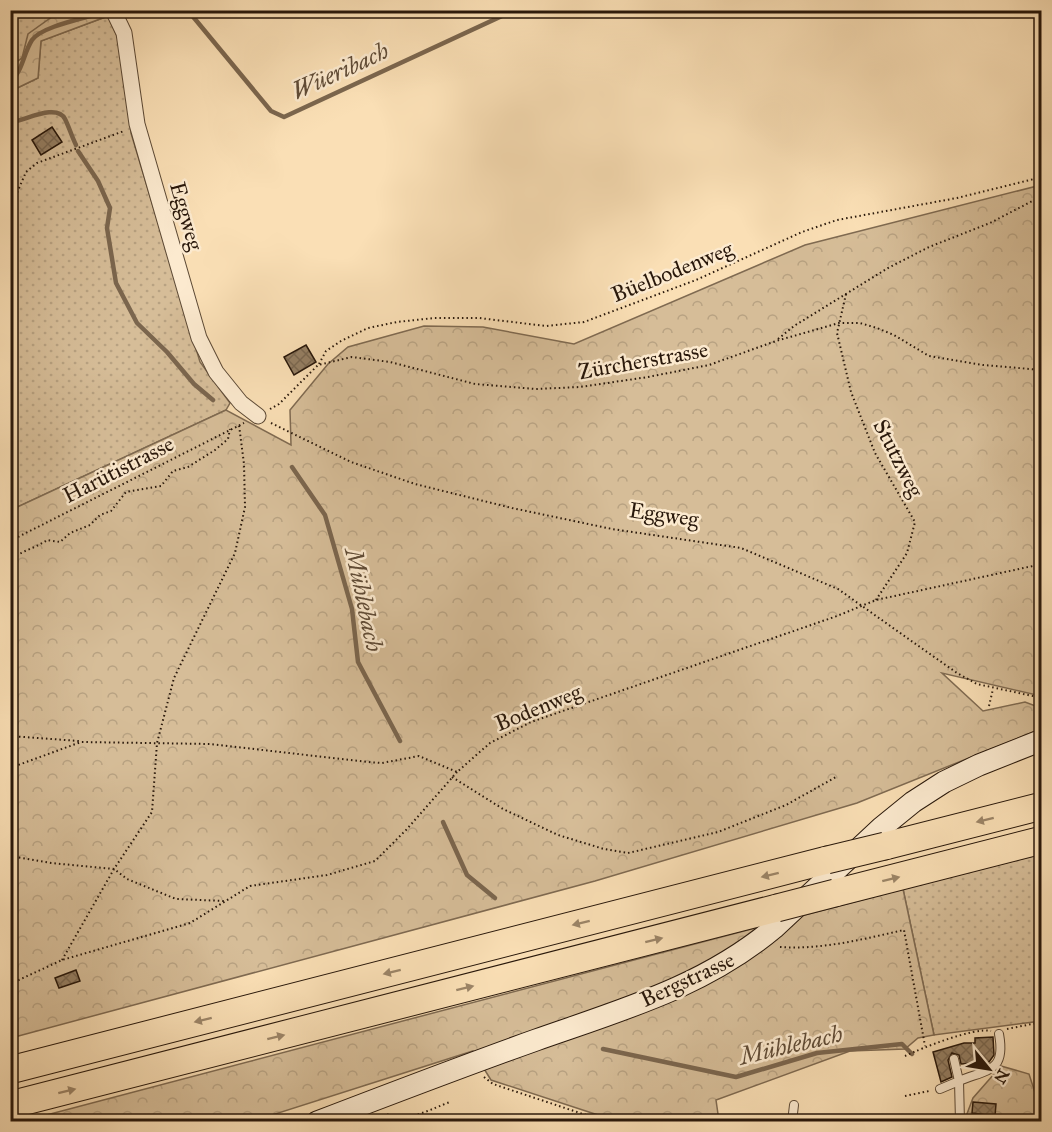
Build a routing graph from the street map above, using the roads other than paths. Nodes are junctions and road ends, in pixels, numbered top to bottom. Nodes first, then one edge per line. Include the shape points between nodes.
1 (113, 10) edge
2 (258, 416) road end
3 (1041, 740) edge
4 (1041, 806) edge
5 (1041, 840) edge
6 (999, 1034) road end
7 (954, 1059) dead end
8 (10, 1070) edge
9 (959, 1081) junction
10 (940, 1089) road end
11 (10, 1105) edge
12 (794, 1105) dead end
13 (317, 1122) edge
14 (792, 1122) edge
15 (960, 1122) edge

1 - 2 street, Eggweg via 124,33 137,124 199,338 230,392
3 - 13 street, Bergstrasse via 979,765 913,802 756,944 712,972
4 -> 8 highway, bridge
11 -> 5 highway, bridge
6 - 9 lane via 997,1065
7 - 9 lane
9 - 10 lane
9 - 15 lane
12 - 14 lane

